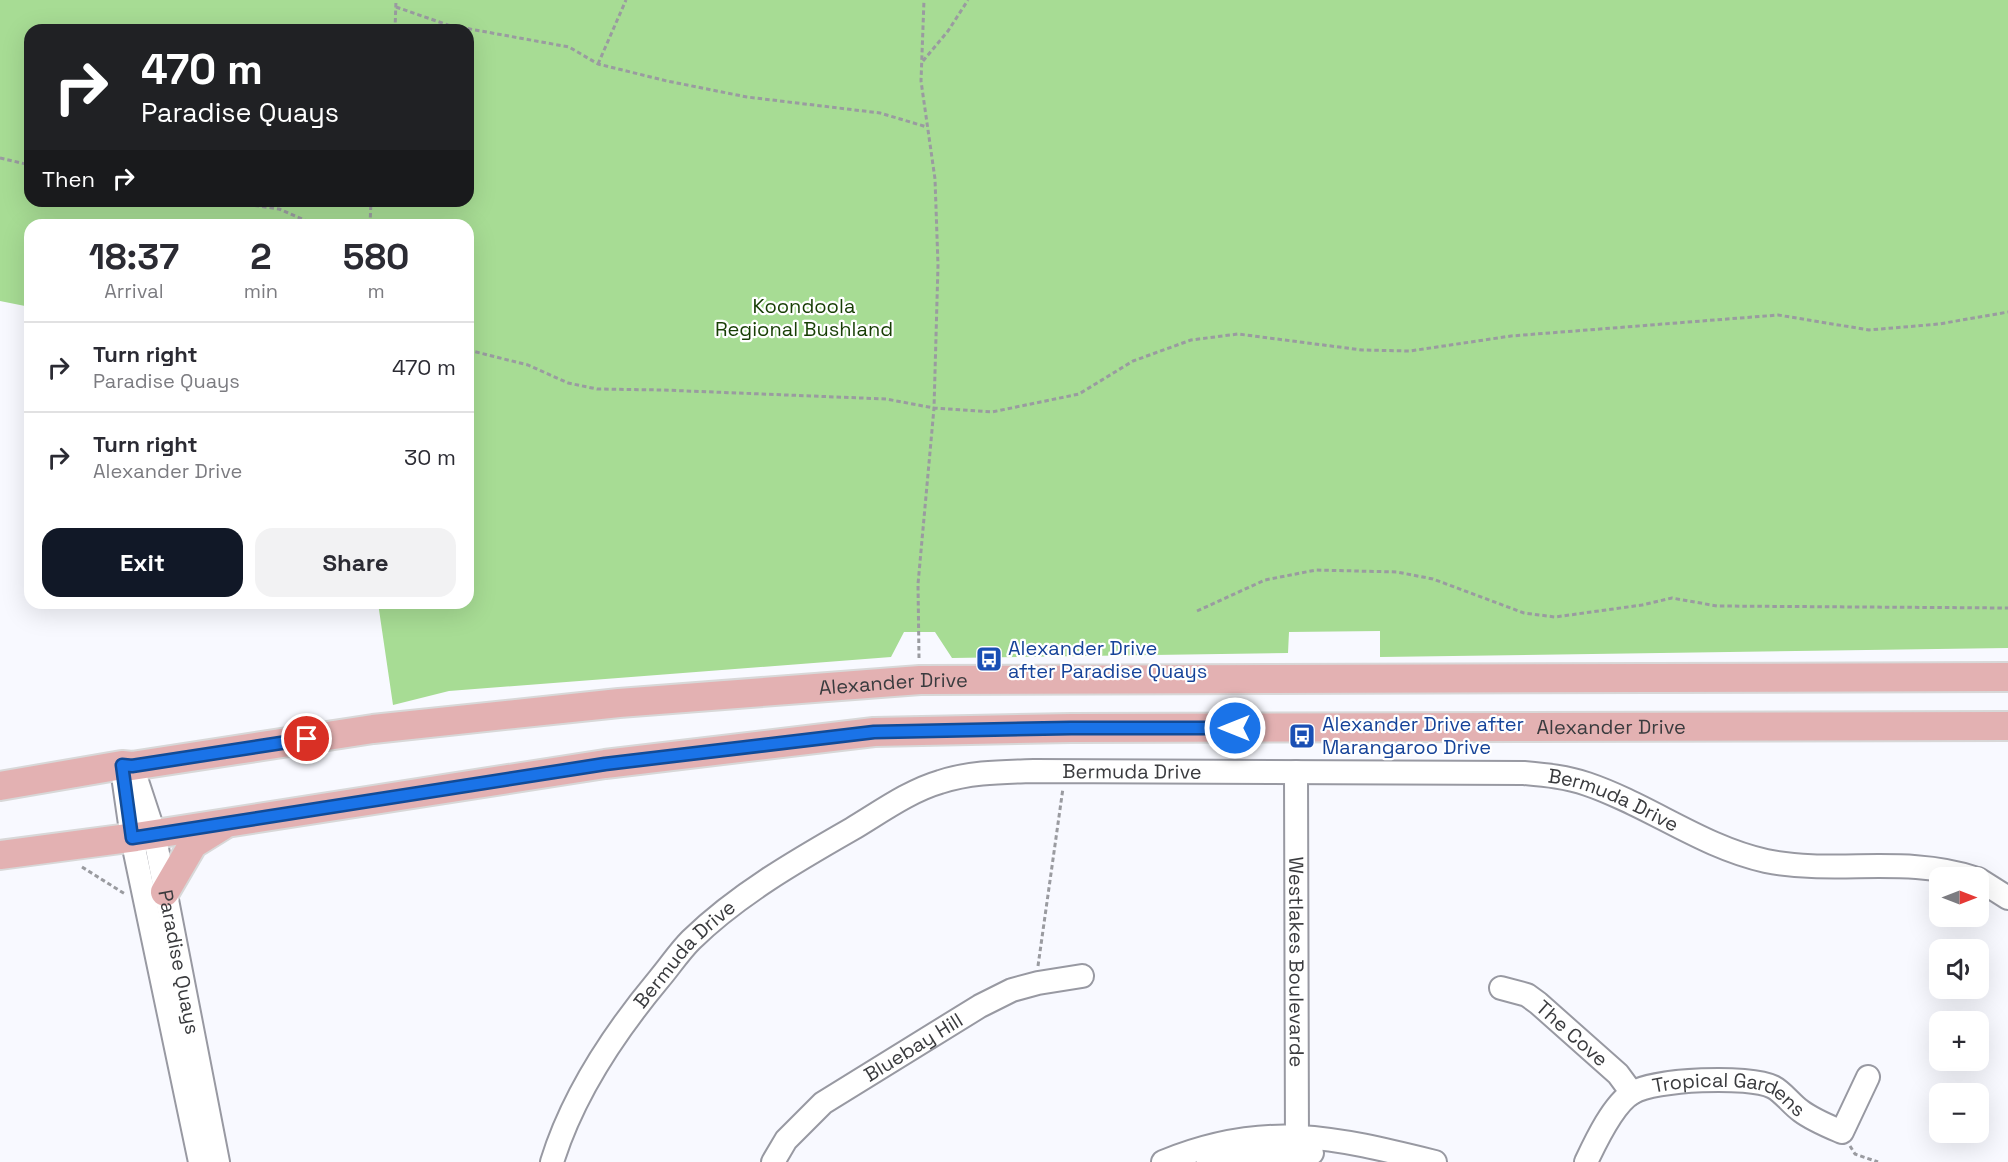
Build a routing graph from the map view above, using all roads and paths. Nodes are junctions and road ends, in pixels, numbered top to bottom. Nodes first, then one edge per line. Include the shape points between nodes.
1 (396, 0) edge
2 (626, 0) edge
3 (924, 0) edge
4 (968, 0) edge
5 (396, 7) junction
6 (395, 24) edge
7 (445, 24) edge
8 (474, 30) edge
9 (922, 62) junction
10 (598, 64) junction
11 (928, 127) junction
12 (0, 158) edge
13 (24, 164) edge
14 (271, 207) edge
15 (303, 219) edge
16 (2008, 312) edge
17 (474, 352) edge
18 (934, 408) junction
19 (2008, 608) edge
20 (1197, 611) dead end
21 (2008, 677) edge
22 (920, 680) junction
23 (2008, 726) edge
24 (127, 765) junction
25 (1065, 771) junction
26 (1296, 772) junction
27 (0, 786) edge
28 (229, 822) junction
29 (143, 836) junction
30 (0, 855) edge
31 (79, 865) dead end
32 (1933, 867) edge
33 (1989, 886) edge
34 (165, 892) junction
35 (129, 896) dead end
36 (2008, 898) edge
37 (1082, 976) dead end
38 (1038, 983) junction
39 (1501, 988) dead end
40 (1868, 1077) dead end
41 (1632, 1093) junction
42 (1842, 1132) junction
43 (1297, 1144) junction
44 (200, 1162) edge
45 (218, 1162) edge
46 (552, 1162) edge
47 (773, 1162) edge
48 (1163, 1162) edge
49 (1204, 1162) edge
50 (1378, 1162) edge
51 (1435, 1162) edge
52 (1586, 1162) edge
53 (1878, 1162) edge

1 - 5 path
2 - 10 path
3 - 9 path
4 - 9 path
5 - 6 path
5 - 7 path
8 - 10 path via 569,47
9 - 11 path
10 - 11 path via 747,97 880,114
11 - 18 path via 935,179 938,265
12 - 13 path
14 - 15 path
16 - 18 path via 1939,324 1869,330 1778,315 1510,336 1410,351 1362,350 1238,334 1191,340 1133,361 1080,394 992,412
17 - 18 path via 597,389 886,399
18 - 22 path via 918,584
19 - 20 path via 1717,606 1672,598 1555,617 1524,613 1433,579 1397,572 1316,570 1264,580
21 - 22 main road, Alexander Drive
22 - 24 main road, Alexander Drive via 619,703 396,726
23 - 28 main road, Alexander Drive via 874,732 605,764
24 - 27 main road, Alexander Drive
24 - 29 street, Paradise Quays
25 - 26 street, Bermuda Drive
25 - 38 path
25 - 46 street, Bermuda Drive via 990,772 937,782 750,892 691,940 640,1001 599,1060 573,1107
26 - 32 street, Bermuda Drive via 1552,775 1586,783 1735,853 1767,861 1794,865
26 - 43 street, Westlakes Boulevarde
28 - 29 main road, Alexander Drive
28 - 34 main road via 193,844
29 - 30 main road, Alexander Drive
29 - 34 street, Paradise Quays
29 - 44 street, Paradise Quays
31 - 35 path
33 - 36 street
34 - 45 street, Paradise Quays
37 - 38 street, Bluebay Hill
38 - 47 street, Bluebay Hill via 1012,990 980,1006 823,1103 786,1140
39 - 41 street, The Cove via 1538,1003 1618,1074
40 - 42 street
41 - 42 street, Tropical Gardens via 1666,1083 1749,1081 1773,1087 1801,1111
41 - 52 street, Tropical Gardens via 1599,1134
42 - 53 path via 1855,1154
43 - 48 street via 1261,1137 1233,1140
43 - 49 street
43 - 50 street
43 - 51 street via 1368,1145

